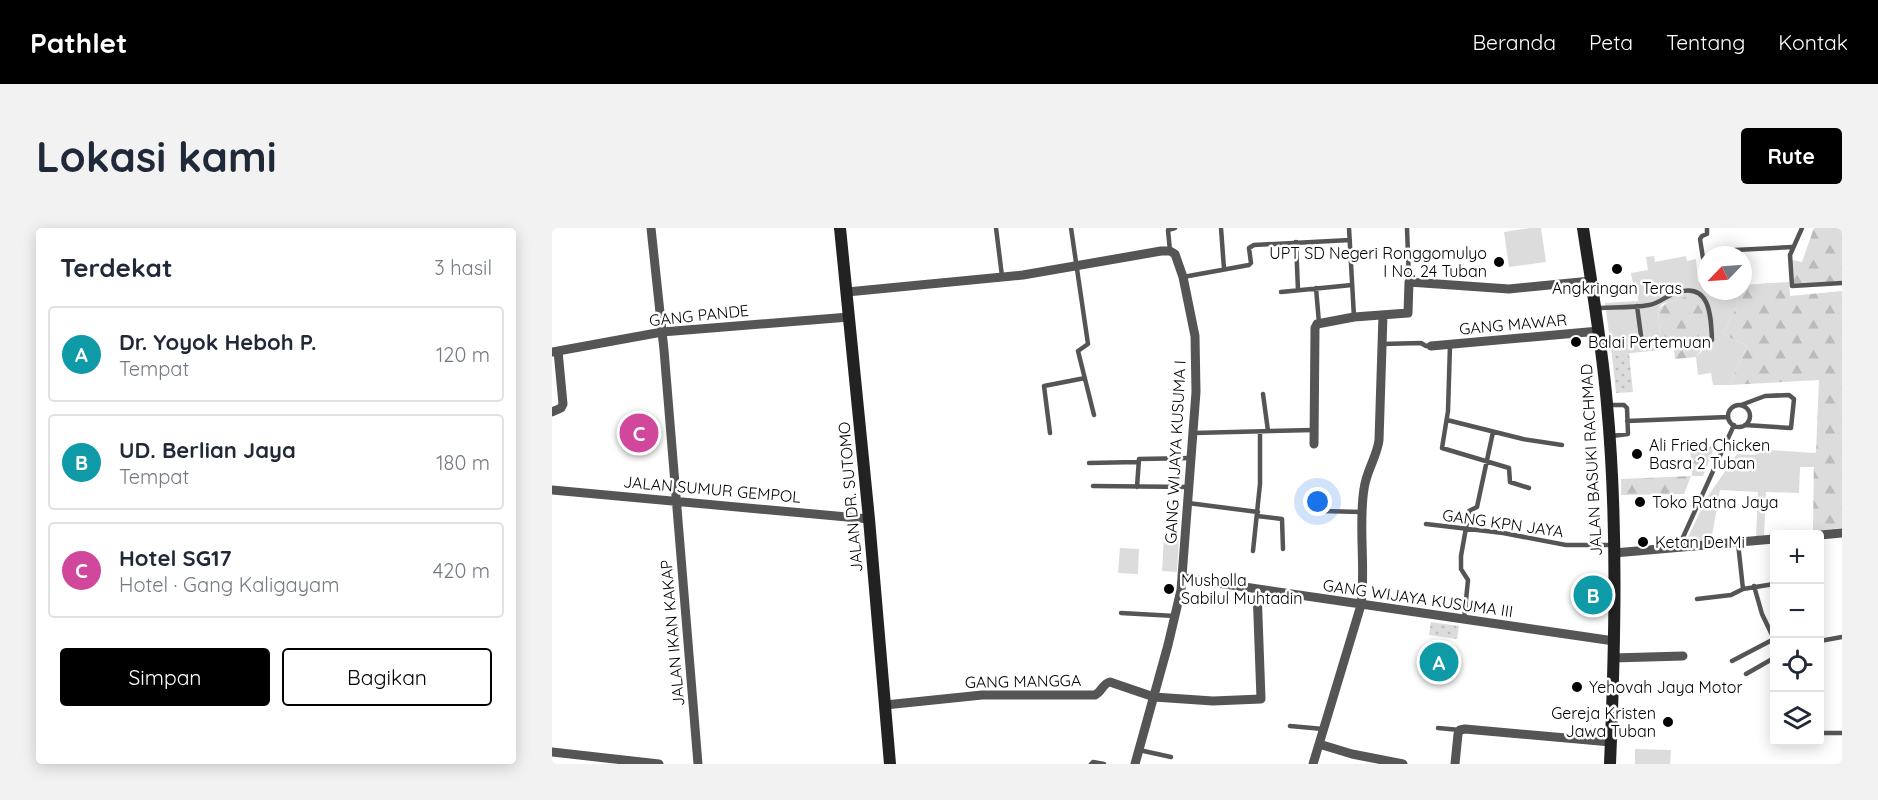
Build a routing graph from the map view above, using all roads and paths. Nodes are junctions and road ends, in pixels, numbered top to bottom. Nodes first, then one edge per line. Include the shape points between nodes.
1 (651, 228) edge
2 (996, 228) edge
3 (1071, 228) edge
4 (1175, 228) edge
5 (1221, 228) edge
6 (1349, 228) edge
7 (1407, 228) edge
8 (1583, 228) edge
9 (1707, 228) edge
10 (1802, 228) edge
11 (840, 231) edge
12 (1350, 240) junction
13 (1296, 242) junction
14 (1701, 246) edge
15 (1792, 248) junction
16 (1752, 249) edge
17 (1170, 251) junction
18 (1076, 266) junction
19 (1224, 269) junction
20 (1002, 277) junction
21 (1183, 277) junction
22 (1591, 281) junction
23 (1409, 282) junction
24 (1842, 283) edge
25 (1352, 285) junction
26 (1316, 288) junction
27 (1298, 290) junction
28 (847, 292) junction
29 (1281, 292) dead end
30 (1637, 306) junction
31 (1595, 309) junction
32 (1383, 315) junction
33 (849, 316) junction
34 (1354, 317) junction
35 (1319, 323) junction
36 (1599, 331) junction
37 (662, 332) junction
38 (1712, 340) dead end
39 (1642, 343) dead end
40 (1382, 344) junction
41 (1450, 344) junction
42 (1431, 346) joint
43 (555, 351) edge
44 (1085, 378) junction
45 (1263, 394) dead end
46 (1607, 405) junction
47 (1741, 405) junction
48 (552, 412) edge
49 (1094, 415) dead end
50 (1728, 417) junction
51 (1447, 420) junction
52 (1627, 421) junction
53 (1734, 425) junction
54 (1745, 425) junction
55 (1313, 430) junction
56 (1260, 432) junction
57 (1268, 432) junction
58 (1493, 432) junction
59 (1050, 433) dead end
60 (1194, 433) junction
61 (1610, 436) junction
62 (1314, 444) dead end
63 (1562, 445) dead end
64 (1192, 458) junction
65 (1137, 462) junction
66 (1089, 463) dead end
67 (1486, 463) junction
68 (1093, 486) dead end
69 (1137, 487) junction
70 (1190, 487) junction
71 (1529, 488) dead end
72 (552, 490) edge
73 (675, 500) junction
74 (1188, 502) junction
75 (1322, 511) dead end
76 (1363, 512) junction
77 (1258, 514) junction
78 (869, 519) junction
79 (1426, 525) dead end
80 (1466, 529) junction
81 (1842, 533) edge
82 (1824, 535) edge
83 (1770, 539) edge
84 (1738, 543) junction
85 (1678, 548) junction
86 (1283, 549) dead end
87 (1613, 549) junction
88 (1253, 551) dead end
89 (1183, 578) junction
90 (1770, 584) edge
91 (1754, 586) junction
92 (1257, 589) junction
93 (1743, 589) junction
94 (1697, 600) dead end
95 (1361, 605) junction
96 (1121, 613) dead end
97 (1176, 616) junction
98 (1464, 620) junction
99 (1842, 637) edge
100 (1774, 638) edge
101 (1824, 640) edge
102 (1614, 641) junction
103 (1770, 641) edge
104 (1683, 656) dead end
105 (1613, 658) junction
106 (1770, 660) edge
107 (1732, 661) dead end
108 (1746, 675) dead end
109 (1154, 697) junction
110 (885, 705) junction
111 (1290, 726) dead end
112 (1438, 728) dead end
113 (1323, 729) junction
114 (1462, 730) junction
115 (1824, 733) edge
116 (1842, 733) edge
117 (1611, 742) junction
118 (1319, 744) junction
119 (1139, 750) junction
120 (552, 752) edge
121 (1171, 757) dead end
122 (659, 764) edge
123 (698, 764) edge
124 (890, 764) edge
125 (1091, 764) edge
126 (1104, 764) edge
127 (1135, 764) edge
128 (1313, 764) edge
129 (1403, 764) edge
130 (1455, 764) edge
131 (1610, 764) edge

1 - 37 street, JALAN IKAN KAKAP
2 - 20 lane
3 - 18 lane
4 - 17 lane via 1168,230
5 - 19 lane
6 - 12 lane
7 - 23 lane
8 - 22 main road, JALAN BASUKI RACHMAD
9 - 14 lane via 1707,234 1700,239
10 - 15 lane
11 - 28 main road, JALAN DR. SUTOMO
12 - 13 lane
12 - 25 lane
13 - 19 lane via 1253,245 1250,264
13 - 27 lane
15 - 16 lane
15 - 24 lane via 1792,286
17 - 18 street
17 - 21 street, GANG WIJAYA KUSUMA I via 1176,255
18 - 20 street
18 - 44 lane via 1088,344 1078,349
19 - 21 lane
20 - 28 street
21 - 60 street, GANG WIJAYA KUSUMA I via 1195,342
22 - 23 street via 1509,289
22 - 31 main road, JALAN BASUKI RACHMAD
23 - 32 street via 1409,312
25 - 26 lane
25 - 34 lane
26 - 27 lane
26 - 35 lane
27 - 29 lane
28 - 33 main road, JALAN DR. SUTOMO
30 - 31 lane
30 - 38 lane via 1653,304 1679,292 1696,292 1708,305
30 - 39 lane
31 - 36 main road, JALAN BASUKI RACHMAD
32 - 34 street
32 - 40 street
33 - 37 street, GANG PANDE
33 - 78 main road, JALAN DR. SUTOMO
34 - 35 street
35 - 55 street via 1315,328
36 - 41 street, GANG MAWAR
36 - 46 main road, JALAN BASUKI RACHMAD
37 - 43 street, GANG PANDE
37 - 73 street, JALAN IKAN KAKAP
40 - 42 lane
40 - 76 street via 1378,449 1365,484
41 - 42 street, GANG MAWAR
41 - 51 lane
43 - 48 street via 563,404
44 - 49 lane
44 - 59 lane via 1044,386
45 - 57 lane
46 - 52 lane via 1625,405
46 - 61 main road, JALAN BASUKI RACHMAD
47 - 50 lane via 1733,407
47 - 54 lane via 1750,414
47 - 54 lane via 1765,396 1789,395 1794,399 1791,428
50 - 52 lane
50 - 53 lane
51 - 58 lane
51 - 67 lane via 1442,449
52 - 61 lane via 1627,435
53 - 54 lane
53 - 85 lane
55 - 57 lane
55 - 62 street
56 - 57 lane
56 - 60 lane
56 - 77 lane
58 - 63 lane
58 - 67 lane
60 - 64 street, GANG WIJAYA KUSUMA I
61 - 87 main road, JALAN BASUKI RACHMAD
64 - 65 lane
64 - 70 street, GANG WIJAYA KUSUMA I
65 - 66 lane
65 - 69 lane
67 - 71 lane via 1509,468 1509,482
67 - 80 lane via 1477,507 1470,510
68 - 69 lane
69 - 70 lane
70 - 74 street, GANG WIJAYA KUSUMA I
72 - 73 street, JALAN SUMUR GEMPOL
73 - 78 street, JALAN SUMUR GEMPOL
73 - 123 street, JALAN IKAN KAKAP
74 - 77 lane
74 - 89 street, GANG WIJAYA KUSUMA I
75 - 76 lane
76 - 95 street
77 - 86 lane via 1282,519
77 - 88 lane
78 - 110 main road, JALAN DR. SUTOMO
79 - 80 lane, GANG KPN JAYA
80 - 87 lane, GANG KPN JAYA
80 - 98 lane via 1461,565 1468,580
81 - 82 street
83 - 84 street
84 - 85 street
84 - 93 lane
85 - 87 street
87 - 102 main road, JALAN BASUKI RACHMAD
89 - 92 street, GANG WIJAYA KUSUMA III
89 - 97 street, GANG WIJAYA KUSUMA I
90 - 91 lane
91 - 93 lane
91 - 100 lane
92 - 95 street, GANG WIJAYA KUSUMA III
92 - 109 street via 1262,698 1213,701
93 - 94 lane
95 - 98 street, GANG WIJAYA KUSUMA III
95 - 113 street
96 - 97 lane
97 - 109 street, GANG WIJAYA KUSUMA I
98 - 102 street, GANG WIJAYA KUSUMA III
99 - 101 lane
102 - 105 main road, JALAN BASUKI RACHMAD
103 - 107 lane
104 - 105 street
105 - 117 main road, JALAN BASUKI RACHMAD
106 - 108 lane
109 - 110 street, GANG MANGGA via 1110,682 1095,695 982,695
109 - 119 street, GANG WIJAYA KUSUMA I
110 - 124 main road, JALAN DR. SUTOMO
111 - 113 lane
112 - 114 lane
113 - 118 street
114 - 117 street
114 - 130 street
115 - 116 lane
117 - 131 main road, JALAN BASUKI RACHMAD
118 - 128 street
118 - 129 street
119 - 121 lane
119 - 127 street, GANG WIJAYA KUSUMA I
120 - 122 street
125 - 126 lane

